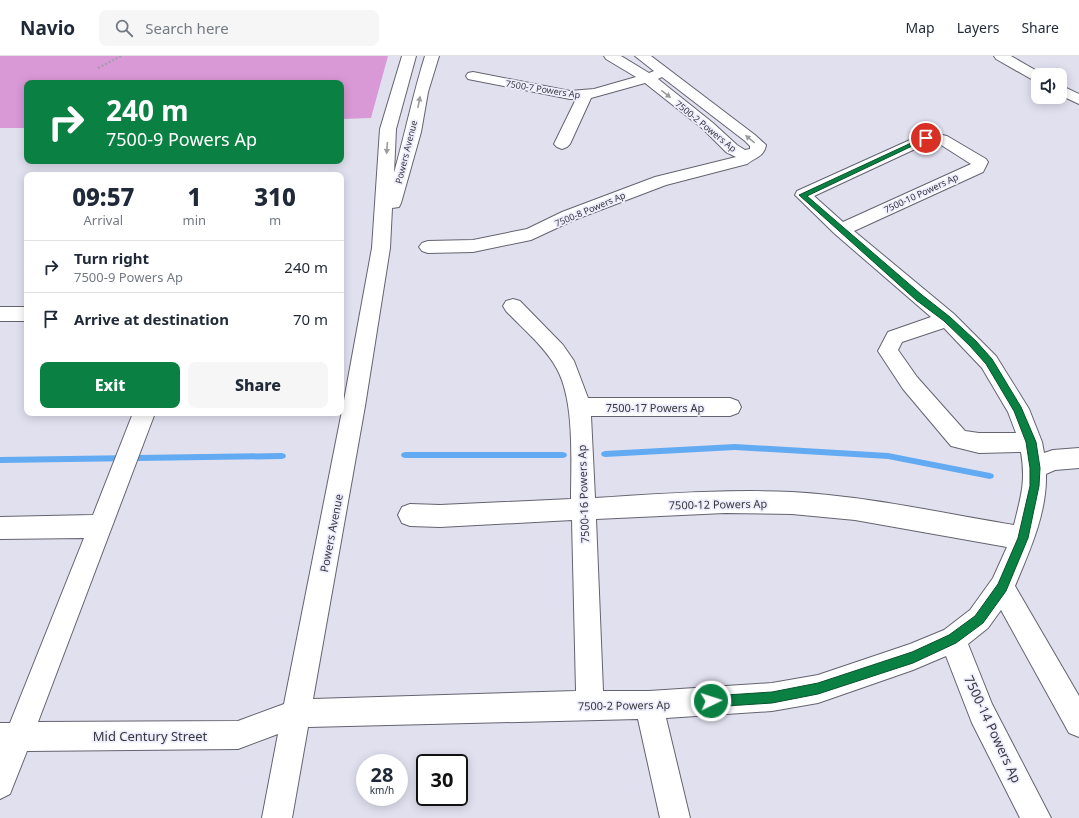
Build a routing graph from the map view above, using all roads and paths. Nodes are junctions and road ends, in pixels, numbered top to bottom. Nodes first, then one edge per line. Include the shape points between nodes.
1 (121, 56) edge
2 (409, 56) edge
3 (432, 56) edge
4 (611, 56) edge
5 (643, 56) edge
6 (1001, 56) edge
7 (625, 63) junction
8 (98, 68) dead end
9 (665, 72) junction
10 (1031, 73) edge
11 (473, 76) dead end
12 (646, 78) junction
13 (1067, 93) edge
14 (585, 95) junction
15 (1079, 100) edge
16 (562, 144) dead end
17 (963, 151) joint
18 (748, 155) junction
19 (841, 230) junction
20 (428, 247) dead end
21 (381, 248) junction
22 (513, 306) dead end
23 (0, 314) edge
24 (24, 314) edge
25 (947, 319) junction
26 (580, 407) junction
27 (730, 407) dead end
28 (143, 416) edge
29 (1031, 442) junction
30 (1079, 458) edge
31 (1035, 468) junction
32 (583, 509) junction
33 (410, 515) dead end
34 (100, 526) junction
35 (0, 528) edge
36 (1023, 538) junction
37 (1002, 587) junction
38 (953, 639) junction
39 (590, 705) junction
40 (649, 705) junction
41 (297, 713) junction
42 (1079, 723) edge
43 (9, 737) edge
44 (0, 784) edge
45 (277, 818) edge
46 (675, 818) edge
47 (1036, 818) edge

1 - 8 path
2 -> 21 street, Powers Avenue via 388,129
21 -> 3 street, Powers Avenue via 420,92
4 - 7 street, 7500-2 Powers Ap
5 - 7 street
5 - 9 street, 7500-2 Powers Ap
6 - 10 street
7 - 12 street, 7500-2 Powers Ap
9 - 12 street
18 -> 9 street, 7500-2 Powers Ap via 753,155 758,145
11 - 14 street, 7500-7 Powers Ap via 570,95
12 - 14 street
12 -> 18 street, 7500-2 Powers Ap via 708,126 735,151
13 - 15 street
14 - 16 street, 7500-7 Powers Ap
17 - 19 street, 7500-10 Powers Ap via 980,162 978,168
17 - 19 street, 7500-2 Powers Ap via 942,139 926,138 803,195
18 - 20 street, 7500-8 Powers Ap via 733,163 661,180 568,216 531,234 473,246
19 - 25 street, 7500-2 Powers Ap
21 - 41 street, Powers Avenue
22 - 26 street, 7500-16 Powers Ap via 560,356 572,379
23 - 24 street
25 - 29 street, 7500-2 Powers Ap via 989,362 1018,409
25 - 29 street via 895,337 888,351 910,383 959,439 980,443
26 - 27 street, 7500-17 Powers Ap
26 - 32 street, 7500-16 Powers Ap
28 - 34 street
29 - 31 street, 7500-2 Powers Ap
30 - 31 street via 1053,460
31 - 36 street, 7500-2 Powers Ap via 1035,486
32 - 33 street, 7500-12 Powers Ap via 440,516
32 - 36 street, 7500-12 Powers Ap via 726,502 792,503 855,509
32 - 39 street, 7500-16 Powers Ap
34 - 35 street
34 - 43 street
36 - 37 street, 7500-2 Powers Ap
37 - 38 street, 7500-2 Powers Ap via 979,620
37 - 42 street
38 - 40 street, 7500-2 Powers Ap via 913,657 818,689 772,697
38 - 47 street, 7500-14 Powers Ap via 982,713
39 - 40 street, 7500-2 Powers Ap
39 - 41 street, 7500-2 Powers Ap
40 - 46 street
41 - 43 street, Mid Century Street via 238,735
41 - 45 street, Powers Avenue
43 - 44 street

